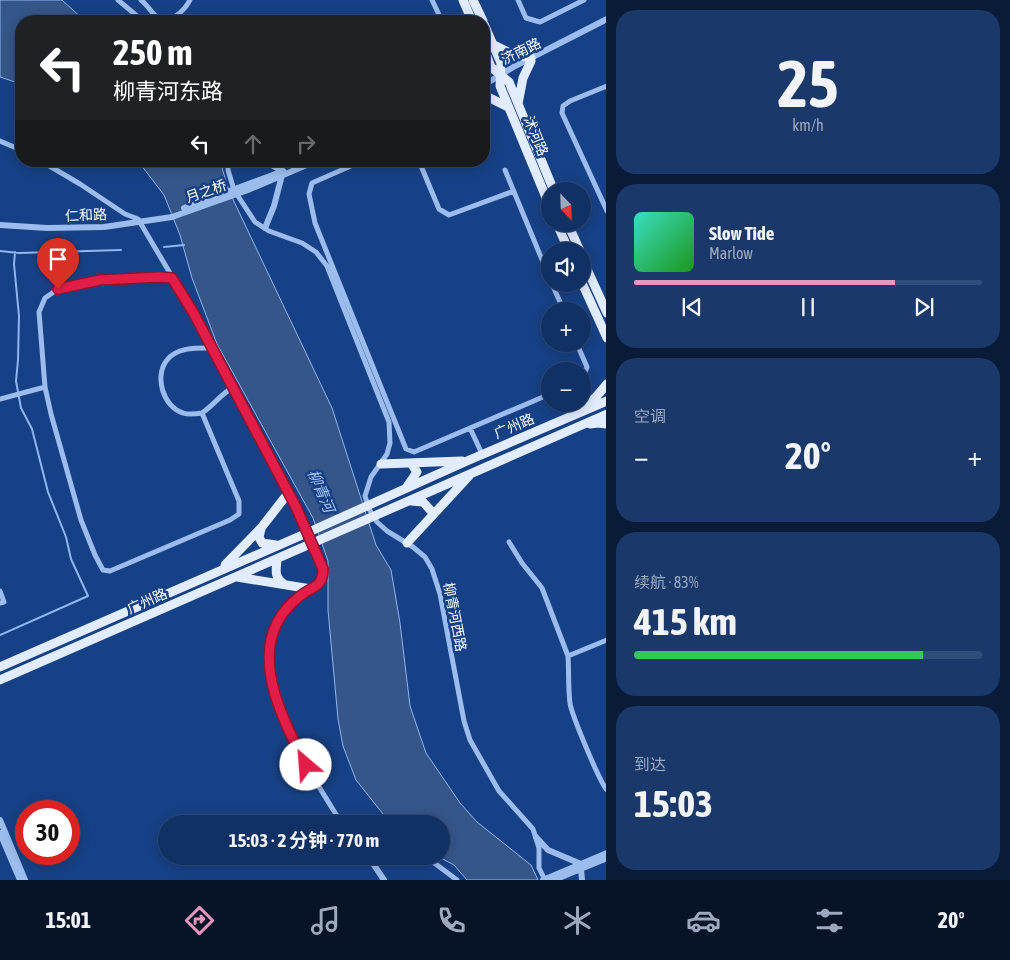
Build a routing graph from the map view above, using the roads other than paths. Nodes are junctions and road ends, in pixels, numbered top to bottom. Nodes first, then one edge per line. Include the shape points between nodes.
1 (118, 0) edge
2 (141, 0) edge
3 (190, 0) edge
4 (432, 0) edge
5 (463, 0) edge
6 (474, 0) edge
7 (518, 0) edge
8 (584, 0) edge
9 (150, 3) edge
10 (136, 15) edge
11 (156, 15) edge
12 (178, 15) edge
13 (439, 15) edge
14 (469, 15) edge
15 (480, 15) edge
16 (606, 21) edge
17 (490, 39) edge
18 (492, 44) junction
19 (531, 59) junction
20 (490, 62) edge
21 (500, 75) junction
22 (490, 80) edge
23 (606, 86) edge
24 (490, 97) edge
25 (518, 105) junction
26 (508, 106) junction
27 (0, 141) edge
28 (15, 147) edge
29 (51, 167) edge
30 (228, 167) edge
31 (274, 167) edge
32 (296, 167) edge
33 (300, 167) edge
34 (348, 167) edge
35 (422, 167) edge
36 (505, 170) dead end
37 (283, 173) junction
38 (550, 182) edge
39 (541, 185) edge
40 (514, 191) junction
41 (606, 211) edge
42 (171, 215) joint
43 (138, 220) junction
44 (0, 223) edge
45 (265, 228) junction
46 (541, 256) edge
47 (172, 278) junction
48 (591, 279) edge
49 (586, 292) edge
50 (606, 313) edge
51 (605, 335) edge
52 (606, 347) edge
53 (211, 348) junction
54 (606, 384) edge
55 (45, 387) junction
56 (232, 388) junction
57 (541, 398) edge
58 (0, 399) edge
59 (606, 402) edge
60 (202, 412) junction
61 (606, 414) edge
62 (574, 415) junction
63 (606, 424) edge
64 (470, 428) junction
65 (575, 428) junction
66 (482, 454) junction
67 (467, 461) junction
68 (381, 464) junction
69 (411, 464) junction
70 (472, 472) junction
71 (405, 489) junction
72 (289, 492) junction
73 (408, 501) junction
74 (433, 513) junction
75 (260, 528) junction
76 (509, 542) dead end
77 (408, 543) junction
78 (279, 545) junction
79 (277, 560) junction
80 (220, 570) junction
81 (236, 577) junction
82 (284, 584) junction
83 (311, 589) junction
84 (0, 591) edge
85 (0, 604) edge
86 (606, 640) edge
87 (568, 656) junction
88 (0, 667) edge
89 (0, 680) edge
90 (606, 790) edge
91 (336, 815) edge
92 (0, 820) edge
93 (0, 833) edge
94 (536, 837) junction
95 (606, 853) edge
96 (606, 858) edge
97 (374, 865) edge
98 (437, 865) edge
99 (581, 866) junction
100 (556, 878) edge
101 (20, 880) edge
102 (25, 880) edge
103 (384, 880) edge
104 (457, 880) edge
105 (544, 880) edge
106 (582, 880) edge

1 - 10 street
2 - 9 street
3 - 12 street
4 - 13 street
5 - 14 main road
6 - 15 main road, 沭河路
7 - 8 street via 526,18 540,22
9 - 11 street
16 - 19 street, 济南路
17 - 18 main road, 沭河路
18 - 19 main road
18 - 21 main road, 沭河路 via 501,63
19 - 21 street, 济南路
19 - 25 main road via 523,78
20 - 21 main road, 沭河路
21 - 22 street
21 - 25 main road, 沭河路 via 509,82
21 - 26 main road, 沭河路 via 500,86
23 - 41 street via 570,101 563,106 562,113
24 - 26 main road
25 - 38 main road, 沭河路
26 - 39 main road, 沭河路
27 - 28 street
29 - 43 street
30 - 45 street, 柳青河西路 via 234,190 255,222
31 - 37 street
32 - 37 street
33 - 37 street
34 - 64 street via 312,183 309,194 315,223 406,449 414,452
35 - 40 street via 439,209 449,215
36 - 40 street
37 - 42 street, 月之桥
37 - 45 street
40 - 46 street
42 - 43 street, 仁和路
43 - 44 street, 仁和路 via 71,225
43 - 47 street
45 - 68 street, 柳青河西路 via 302,243 316,252 327,266 389,422 390,443
47 - 53 street
47 - 55 street via 100,280 58,289 45,298 39,312
48 - 50 main road
49 - 51 main road
51 - 52 main road
53 - 56 street
53 - 60 street via 186,349 168,358 162,377 162,388 171,405 181,413
54 - 62 main road
55 - 58 street
55 - 60 street via 80,520 103,570 110,571 240,514 239,501
56 - 60 street
56 - 72 street
57 - 64 street
59 - 62 main road, 广州路
61 - 65 main road, 广州路
62 - 66 main road, 广州路
63 - 65 main road
64 - 66 street
65 - 70 main road, 广州路
66 - 67 main road, 广州路
67 - 69 main road
67 - 71 main road, 广州路
68 - 69 main road
68 - 77 street, 柳青河西路 via 371,477 365,496 369,509 387,531
69 - 71 main road via 417,472
70 - 73 main road, 广州路
70 - 74 main road
71 - 78 main road, 广州路
72 - 75 main road
72 - 83 street via 323,569 320,583
73 - 74 main road via 423,502
73 - 79 main road, 广州路
74 - 77 main road
75 - 78 main road via 262,543
75 - 80 main road
76 - 87 street via 542,588
77 - 94 street, 柳青河西路 via 425,557 437,580 470,740 499,791
78 - 80 main road, 广州路
79 - 81 main road, 广州路
79 - 82 main road via 278,580
80 - 88 main road, 广州路
81 - 82 main road
81 - 89 main road, 广州路
82 - 83 main road
83 - 91 street via 299,596 273,626 269,646 270,669 281,714 313,778
84 - 85 street via 4,602
86 - 87 street
87 - 90 street via 570,705
92 - 102 street
93 - 101 street
94 - 99 street via 548,850
94 - 105 street, 柳青河西路 via 539,868
95 - 99 street
96 - 99 street
97 - 103 street
98 - 104 street
99 - 100 street
99 - 106 street
100 - 105 street

